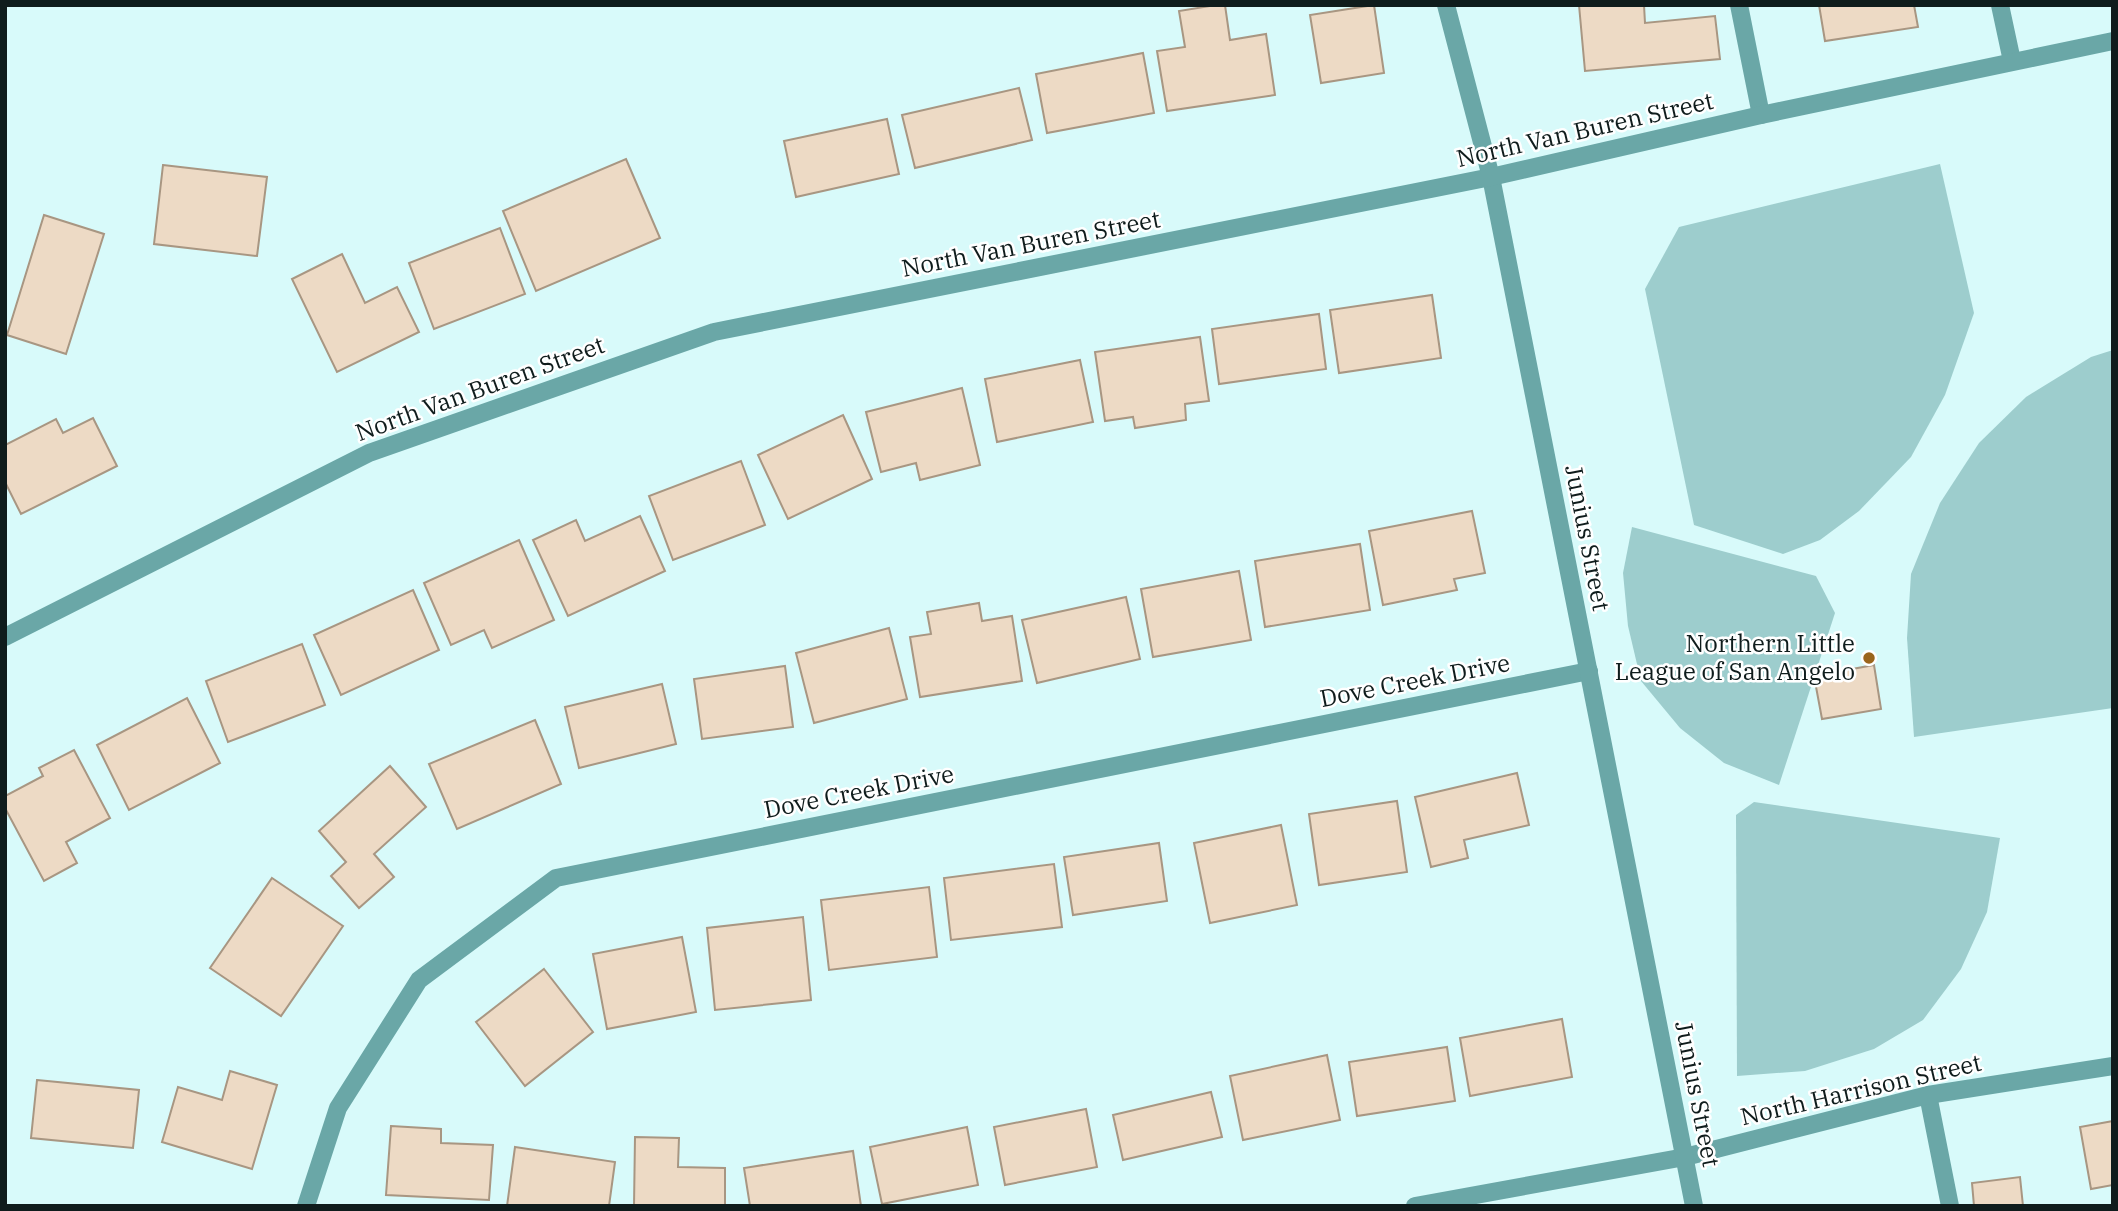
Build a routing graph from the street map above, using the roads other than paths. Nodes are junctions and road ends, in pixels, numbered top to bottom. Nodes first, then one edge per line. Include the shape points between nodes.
1 (1446, 5) edge
2 (1739, 5) edge
3 (2000, 5) edge
4 (2113, 41) edge
5 (2012, 61) junction
6 (1762, 115) junction
7 (1490, 177) junction
8 (5, 637) edge
9 (1588, 671) junction
10 (2113, 1066) edge
11 (1928, 1095) junction
12 (1685, 1157) junction
13 (306, 1206) edge
14 (1415, 1206) edge
15 (1694, 1206) edge
16 (1950, 1206) edge

1 - 7 street, Junius Street
2 - 6 street
3 - 5 street
4 - 5 street, North Van Buren Street
5 - 6 street, North Van Buren Street
6 - 7 street, North Van Buren Street
7 - 8 street, North Van Buren Street via 713,332 369,453
7 - 9 street, Junius Street
9 - 12 street, Junius Street
9 - 13 street, Dove Creek Drive via 556,878 419,980 338,1108
10 - 11 street, North Harrison Street
11 - 12 street, North Harrison Street
11 - 16 street
12 - 14 street, North Harrison Street
12 - 15 street, Junius Street

